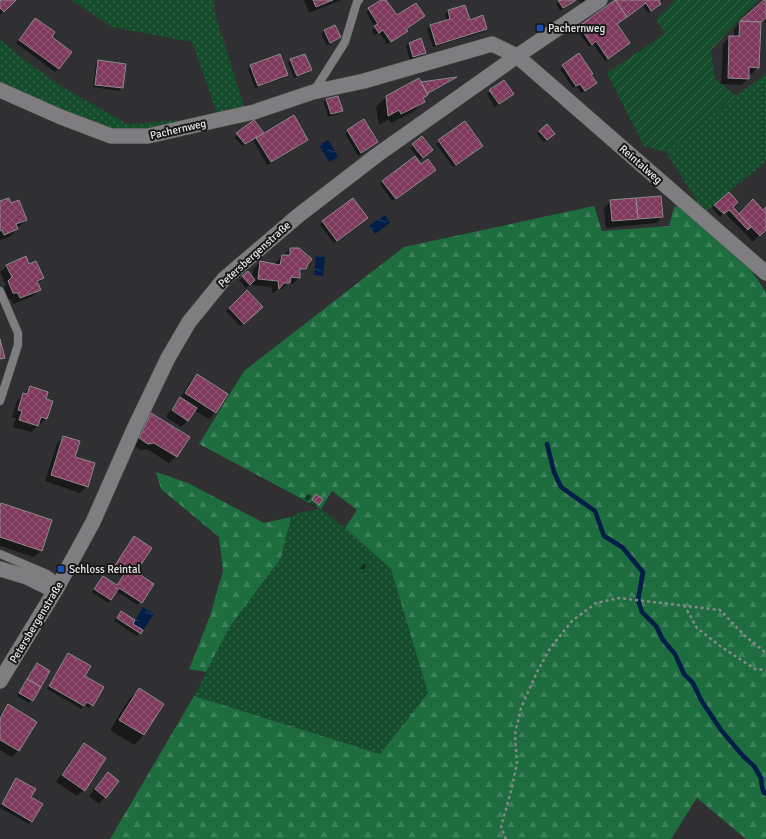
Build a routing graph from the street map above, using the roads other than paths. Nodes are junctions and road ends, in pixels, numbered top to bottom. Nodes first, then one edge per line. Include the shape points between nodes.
1 (359, 0) edge
2 (600, 0) edge
3 (517, 56) junction
4 (0, 90) edge
5 (313, 92) junction
6 (766, 273) edge
7 (0, 291) edge
8 (0, 401) edge
9 (0, 554) edge
10 (0, 569) edge
11 (57, 587) junction
12 (0, 681) edge

1 - 5 lane via 345,42
2 - 3 street, Petersbergenstraße
3 - 5 street, Pachernweg via 492,44 364,81
3 - 6 street, Reintalweg
3 - 11 street, Petersbergenstraße via 299,214 224,278 189,322 168,358 93,522
4 - 5 street, Pachernweg via 111,136 148,136 254,112
7 - 8 lane via 18,333 18,345
9 - 11 lane via 47,574
10 - 11 street
11 - 12 street, Petersbergenstraße

